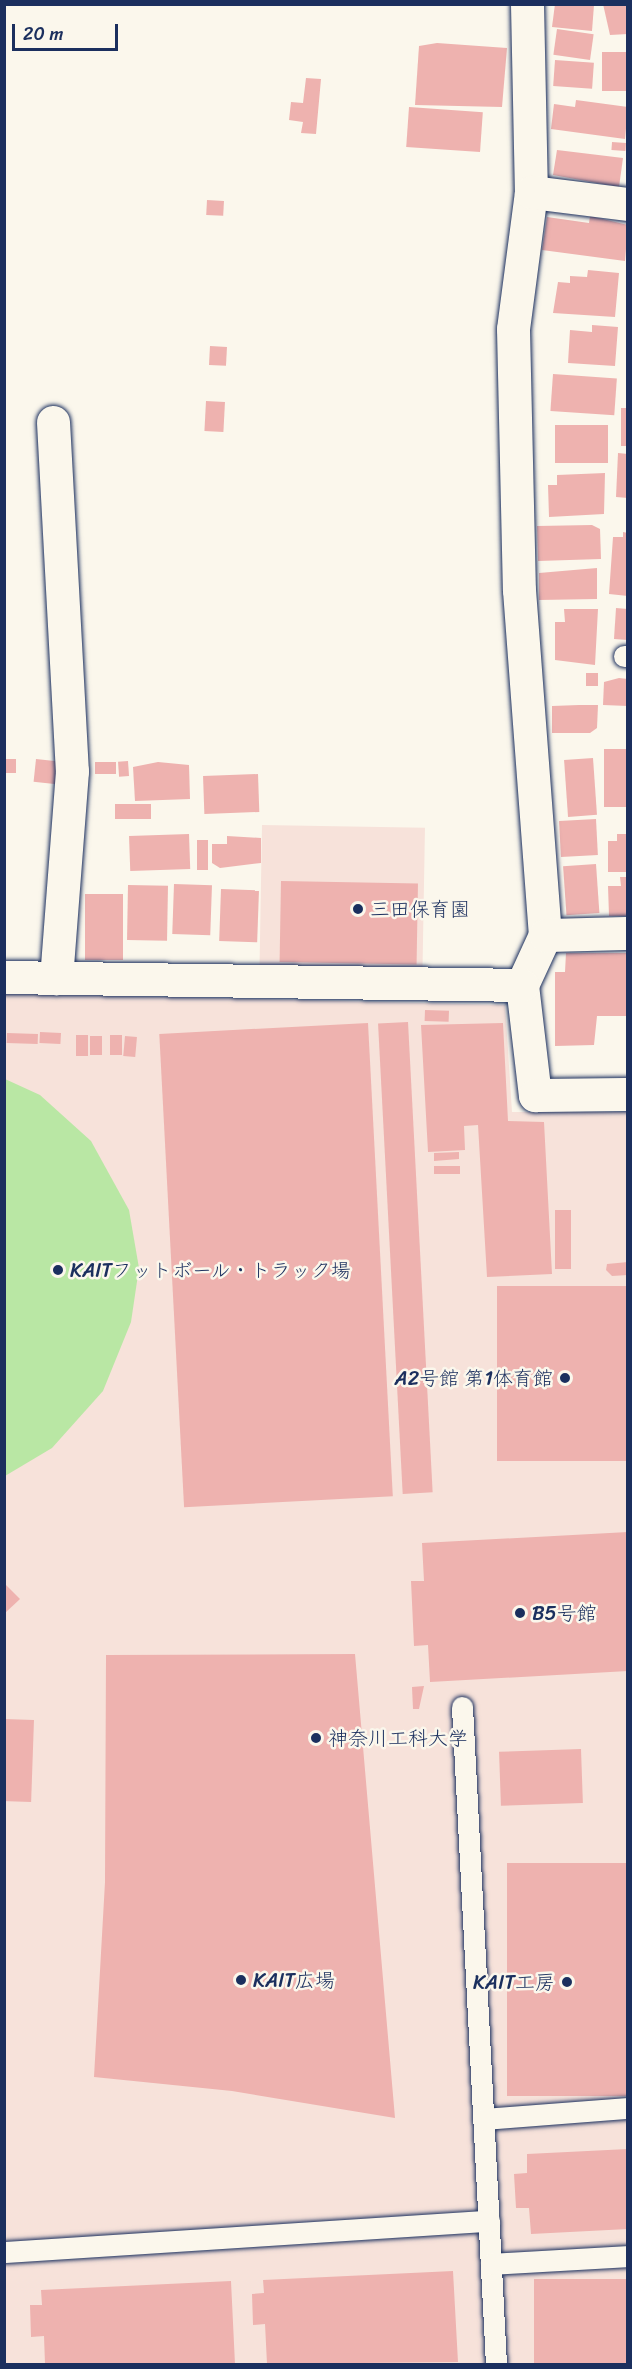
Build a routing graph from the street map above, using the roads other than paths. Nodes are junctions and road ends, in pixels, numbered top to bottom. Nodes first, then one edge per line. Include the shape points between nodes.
1 (527, 4) edge
2 (531, 192) junction
3 (627, 204) edge
4 (53, 422) dead end
5 (627, 933) edge
6 (545, 935) junction
7 (4, 977) edge
8 (56, 978) junction
9 (522, 985) junction
10 (627, 1094) edge
11 (462, 1707) dead end
12 (627, 2108) edge
13 (484, 2119) junction
14 (489, 2221) junction
15 (4, 2252) edge
16 (627, 2256) edge
17 (491, 2265) junction
18 (496, 2364) edge

1 - 2 street
2 - 3 street
2 - 6 street via 514,341 519,591
4 - 8 street via 72,771
5 - 6 street
6 - 9 street
7 - 8 street
8 - 9 street
9 - 10 street via 535,1095
11 - 13 lane
12 - 13 lane
13 - 14 lane
14 - 15 lane
14 - 17 lane
16 - 17 lane
17 - 18 lane

